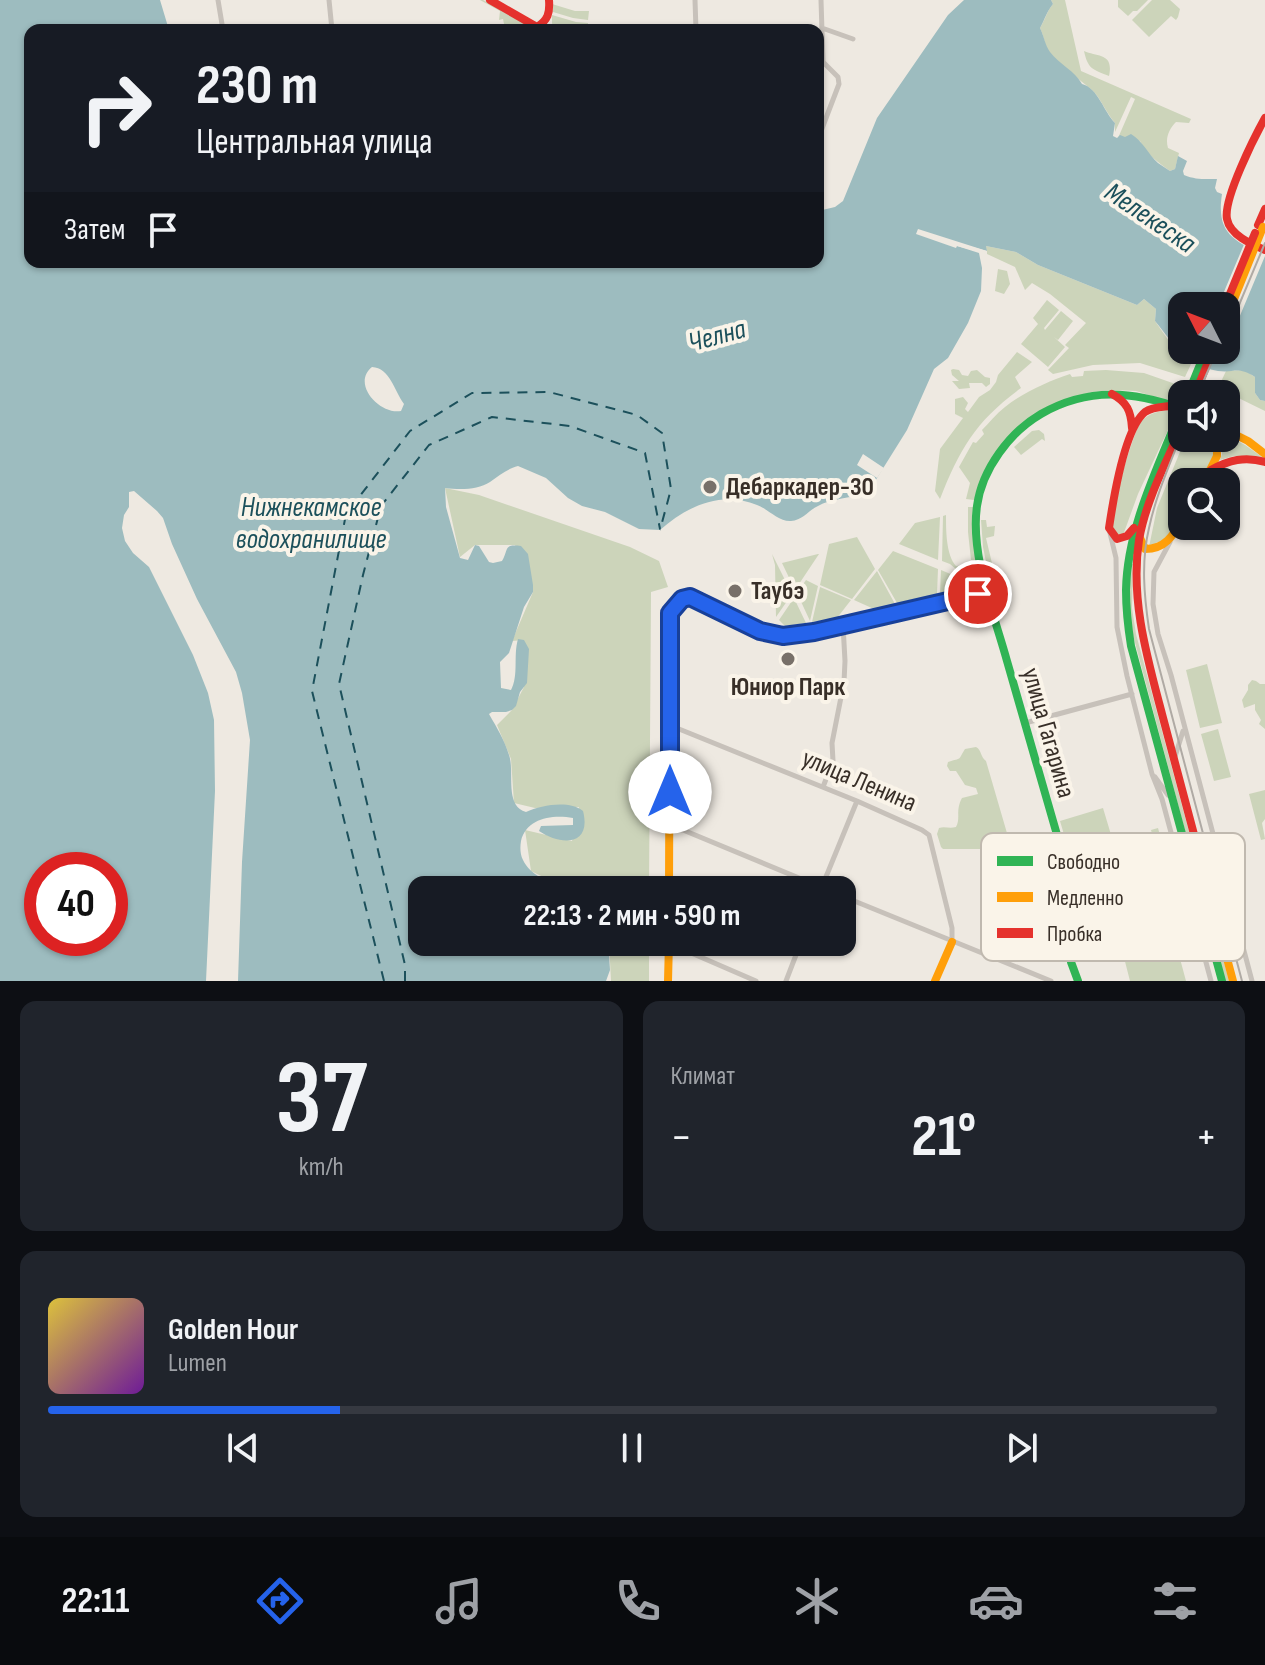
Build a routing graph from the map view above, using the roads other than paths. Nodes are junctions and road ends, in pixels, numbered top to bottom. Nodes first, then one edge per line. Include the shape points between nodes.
1 (218, 0) edge
2 (329, 0) edge
3 (490, 0) edge
4 (549, 0) edge
5 (695, 0) edge
6 (821, 0) edge
7 (222, 24) edge
8 (331, 24) edge
9 (530, 24) edge
10 (544, 24) edge
11 (696, 24) edge
12 (822, 24) edge
13 (824, 29) edge
14 (853, 39) dead end
15 (824, 63) edge
16 (1265, 118) edge
17 (824, 123) edge
18 (1265, 126) edge
19 (1257, 135) junction
20 (1265, 209) edge
21 (1262, 225) edge
22 (1265, 250) edge
23 (1231, 292) edge
24 (1236, 292) edge
25 (1108, 393) junction
26 (1168, 403) edge
27 (1168, 407) edge
28 (1132, 430) junction
29 (1240, 437) edge
30 (1168, 450) edge
31 (1169, 452) edge
32 (1265, 454) edge
33 (1265, 462) edge
34 (1214, 468) edge
35 (1109, 528) junction
36 (1134, 528) junction
37 (1140, 538) junction
38 (1169, 540) edge
39 (1171, 540) edge
40 (1130, 550) junction
41 (1151, 550) junction
42 (1159, 562) junction
43 (987, 592) junction
44 (1117, 606) junction
45 (843, 625) junction
46 (1132, 694) junction
47 (1024, 723) junction
48 (670, 727) junction
49 (1184, 727) junction
50 (1174, 761) junction
51 (1152, 774) junction
52 (823, 787) junction
53 (857, 801) junction
54 (1174, 805) junction
55 (670, 827) junction
56 (1056, 833) edge
57 (1171, 833) edge
58 (1182, 833) edge
59 (1193, 833) edge
60 (1212, 833) edge
61 (669, 876) edge
62 (792, 876) edge
63 (828, 876) edge
64 (856, 902) edge
65 (952, 942) junction
66 (981, 953) edge
67 (1245, 954) edge
68 (668, 956) edge
69 (698, 956) edge
70 (796, 956) edge
71 (1000, 961) edge
72 (1071, 961) edge
73 (1206, 961) edge
74 (1217, 961) edge
75 (1228, 961) edge
76 (668, 981) edge
77 (756, 981) edge
78 (786, 981) edge
79 (935, 981) edge
80 (1051, 981) edge
81 (1078, 981) edge
82 (1211, 981) edge
83 (1222, 981) edge
84 (1233, 981) edge
85 (1252, 981) edge

1 - 7 street
2 - 8 street
3 - 9 main road
4 - 10 main road
5 - 11 street
6 - 12 street
13 - 14 street
15 - 17 street via 839,84
16 - 19 main road
18 - 19 main road
19 - 22 main road via 1227,203 1227,218 1236,232
20 - 21 main road
21 - 23 main road, bridge
21 - 24 main road, bridge
25 - 26 main road, улица Гагарина
25 - 28 main road via 1129,407
25 - 43 main road, улица Гагарина via 1089,394 1041,413 1004,445 977,502
27 - 28 main road via 1149,410
28 - 35 main road
29 - 32 main road
30 - 36 main road
31 - 37 main road
33 - 34 main road via 1235,458
35 - 36 main road via 1123,539
35 - 44 street
36 - 40 main road
37 - 41 main road
37 - 50 main road via 1138,617
38 - 41 main road
39 - 42 street
40 - 44 street
40 - 54 main road via 1125,619
41 - 42 street
42 - 49 street via 1154,572 1158,634
43 - 45 main road
43 - 47 main road, улица Гагарина
44 - 46 street
45 - 48 main road via 780,636 690,597 682,599 670,613
45 - 52 street via 844,682 833,761
46 - 47 street
46 - 51 street
47 - 56 main road, улица Гагарина
48 - 52 street, улица Ленина
48 - 55 main road
49 - 50 street
49 - 60 street
50 - 59 main road
51 - 54 street
51 - 57 street
52 - 53 street, улица Ленина
53 - 63 street
53 - 65 street, улица Ленина via 929,835
54 - 58 main road
55 - 61 main road
55 - 62 street
64 - 65 street
65 - 66 street
65 - 79 main road
67 - 85 street
68 - 76 main road
69 - 77 street
70 - 78 street
71 - 80 street
72 - 81 main road, улица Гагарина
73 - 82 street
74 - 83 main road
75 - 84 main road

